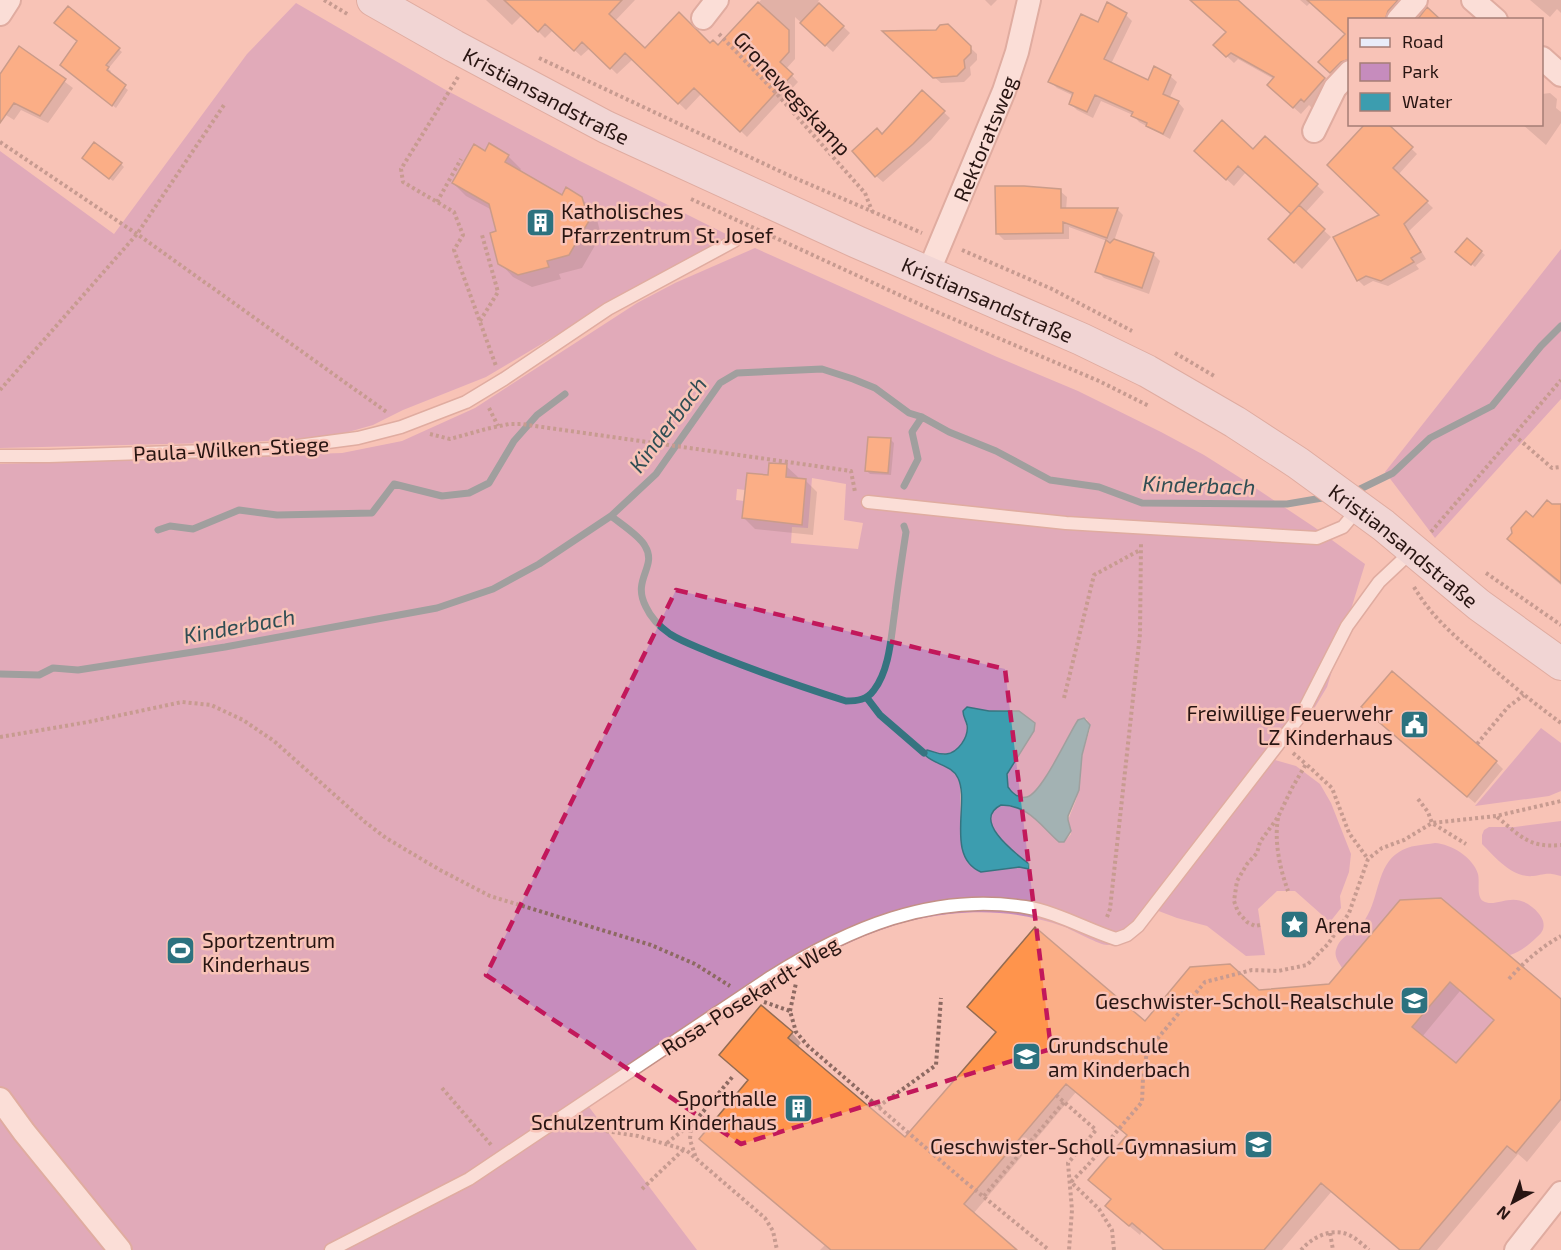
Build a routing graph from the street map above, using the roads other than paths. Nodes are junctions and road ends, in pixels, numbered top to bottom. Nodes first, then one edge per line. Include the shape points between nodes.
1 (9, 0) edge
2 (373, 0) edge
3 (717, 0) edge
4 (1029, 0) edge
5 (1416, 0) edge
6 (1473, 0) edge
7 (0, 14) edge
8 (703, 18) road end
9 (1400, 18) edge
10 (1494, 18) edge
11 (1543, 59) edge
12 (1348, 74) edge
13 (1561, 75) edge
14 (1314, 131) dead end
15 (734, 241) dead end
16 (928, 273) junction
17 (0, 456) edge
18 (867, 502) road end
19 (1359, 511) junction
20 (1404, 558) junction
21 (1561, 664) edge
22 (0, 1099) edge
23 (1561, 1193) edge
24 (120, 1250) edge
25 (331, 1250) edge
26 (1516, 1250) edge

1 - 7 street
2 - 16 street, Kristiansandstraße via 606,127
3 - 8 street
4 - 16 street, Rektoratsweg via 1004,91
5 - 9 street
6 - 10 street
11 - 13 street
12 - 14 street via 1335,87
15 - 17 lane, Paula-Wilken-Stiege via 608,309 466,402 406,425 358,438 275,449
16 - 19 street, Kristiansandstraße via 1148,371 1254,434
18 - 19 lane via 1066,523 1317,538 1343,527
19 - 20 street, Kristiansandstraße
20 - 21 street, Kristiansandstraße via 1479,605
20 - 25 lane, Rosa-Posekardt-Weg via 1379,582 1347,626 1303,712 1138,926 1127,935 1116,939 1026,907 971,904 908,912 842,937 744,994 470,1179
22 - 24 street
23 - 26 street

